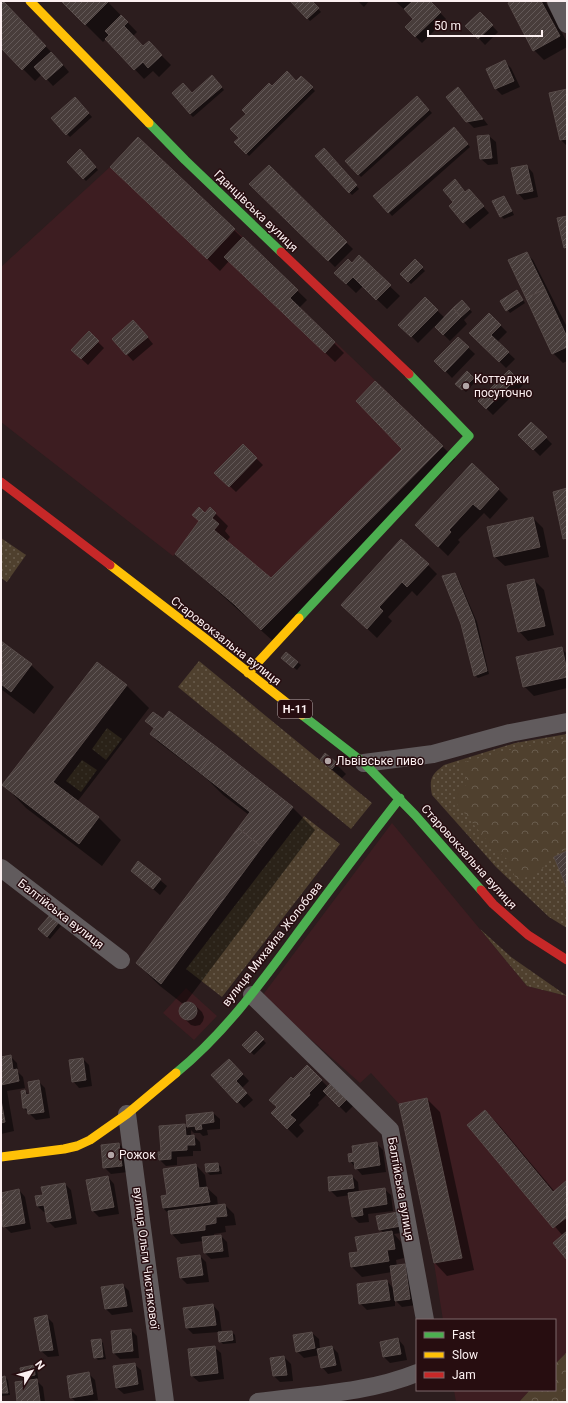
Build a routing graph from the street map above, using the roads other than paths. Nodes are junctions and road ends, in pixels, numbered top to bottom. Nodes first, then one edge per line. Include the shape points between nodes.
1 (30, 1) edge
2 (556, 1) edge
3 (567, 24) edge
4 (1, 482) edge
5 (248, 673) junction
6 (567, 722) edge
7 (364, 763) junction
8 (400, 798) junction
9 (1, 868) edge
10 (121, 960) dead end
11 (567, 960) edge
12 (252, 995) junction
13 (127, 1114) junction
14 (1, 1157) edge
15 (425, 1319) edge
16 (416, 1374) edge
17 (165, 1402) edge
18 (258, 1402) edge

1 - 5 street, Гданцівська вулиця via 185,160 406,371 469,436
2 - 3 street
4 - 5 street, Старовокзальна вулиця / Н-11
5 - 7 street, Старовокзальна вулиця / Н-11
6 - 7 street via 510,733 433,754
7 - 8 street, Старовокзальна вулиця / Н-11
8 - 11 street, Старовокзальна вулиця / Н-11 via 494,904 528,935
8 - 12 street, вулиця Михайла Жолобова
9 - 10 street, Балтійська вулиця
12 - 13 street, вулиця Михайла Жолобова via 196,1057
12 - 15 street, Балтійська вулиця via 390,1130
13 - 14 street, вулиця Михайла Жолобова via 77,1146
13 - 17 street, вулиця Ольги Чистякової
16 - 18 street via 398,1381 356,1389

